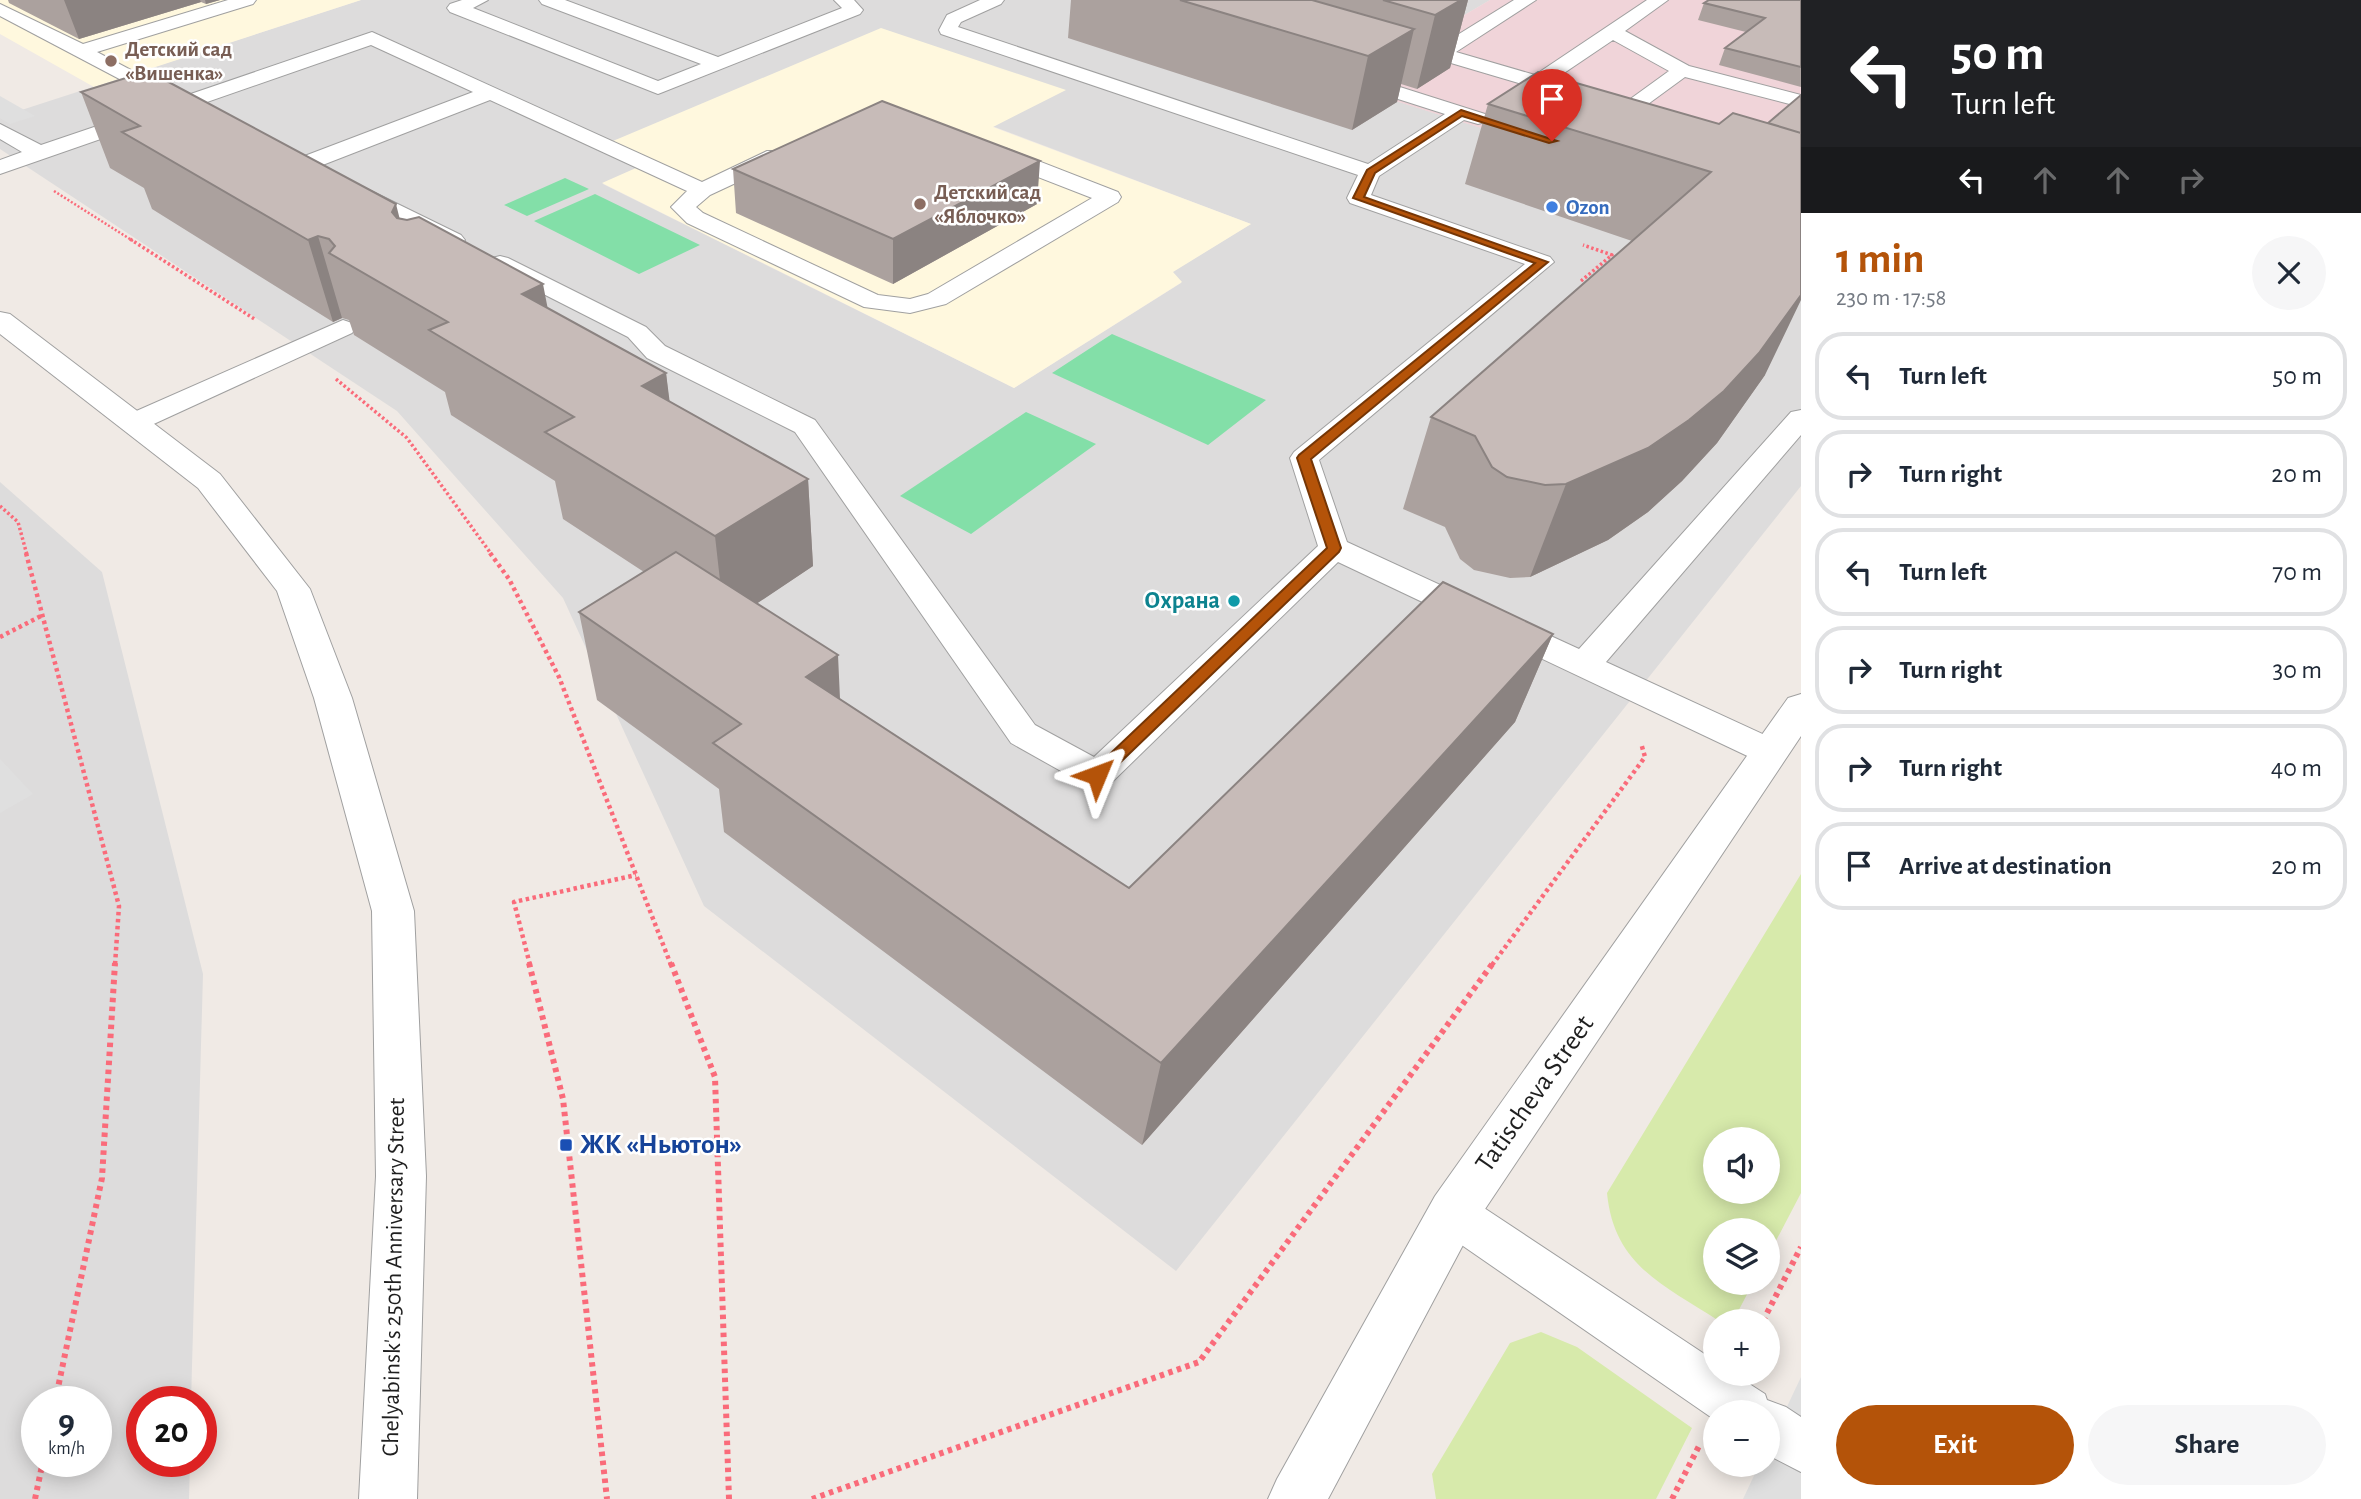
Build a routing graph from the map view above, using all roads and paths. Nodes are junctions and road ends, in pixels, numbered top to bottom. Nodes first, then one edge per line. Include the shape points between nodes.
1 (247, 0) edge
2 (479, 0) edge
3 (548, 0) edge
4 (843, 0) edge
5 (995, 0) edge
6 (1527, 0) edge
7 (1659, 0) edge
8 (0, 9) edge
9 (1613, 32) junction
10 (1401, 43) edge
11 (81, 51) junction
12 (1440, 54) junction
13 (719, 64) junction
14 (1682, 70) junction
15 (1343, 75) edge
16 (1538, 82) junction
17 (489, 93) junction
18 (1801, 101) edge
19 (180, 105) junction
20 (1461, 113) junction
21 (0, 130) edge
22 (1587, 140) edge
23 (971, 143) edge
24 (799, 145) edge
25 (39, 153) junction
26 (5, 165) edge
27 (1370, 172) junction
28 (702, 190) junction
29 (0, 320) edge
30 (343, 328) edge
31 (298, 347) junction
32 (1801, 418) edge
33 (135, 422) junction
34 (0, 506) edge
35 (1334, 548) junction
36 (43, 615) junction
37 (0, 637) edge
38 (1584, 666) junction
39 (1622, 683) junction
40 (1801, 707) edge
41 (1770, 752) junction
42 (636, 875) junction
43 (1453, 1213) junction
44 (1801, 1247) edge
45 (1769, 1309) edge
46 (58, 1386) edge
47 (1729, 1400) edge
48 (1780, 1433) edge
49 (1703, 1438) dead end
50 (1801, 1447) edge
51 (40, 1477) edge
52 (35, 1499) edge
53 (388, 1499) edge
54 (607, 1499) edge
55 (729, 1499) edge
56 (812, 1499) edge
57 (1297, 1499) edge
58 (1672, 1499) edge

1 - 11 lane
2 - 13 lane via 456,8 658,88
3 - 13 lane
4 - 13 lane via 854,10
5 - 27 lane via 953,19 948,30
6 - 12 lane
7 - 9 lane
8 - 11 lane
9 - 14 lane
9 - 16 lane
10 - 12 lane
11 - 19 lane
12 - 16 lane
14 - 18 lane
14 - 22 lane
15 - 20 lane
16 - 20 lane via 1488,121
17 - 19 lane via 372,38
17 - 28 lane
17 - 35 lane via 302,165 488,263 637,332 656,352 805,426 1023,734 1097,775
19 - 25 lane
20 - 27 lane
21 - 25 lane
23 - 28 lane via 1110,197 937,299 910,306 873,302 695,218 682,207
24 - 28 lane
25 - 26 lane
26 - 31 path
27 - 35 lane via 1358,198 1542,262 1304,458
29 - 33 street, Chelyabinsk's 250th Anniversary Street
30 - 31 lane
31 - 33 lane
31 - 42 path via 407,438 509,579 559,677
32 - 38 lane
33 - 53 street, Chelyabinsk's 250th Anniversary Street via 209,481 293,589 333,698 393,911 401,1177
34 - 36 path via 18,522
35 - 38 lane
36 - 37 path
36 - 46 path via 119,906 102,1178
38 - 39 lane
39 - 41 lane
39 - 56 path via 1645,757 1199,1362
40 - 41 street, Tatischeva Street
41 - 43 street, Tatischeva Street
42 - 54 path via 514,902 563,1099
42 - 55 path via 715,1077
43 - 47 lane
43 - 57 street, Tatischeva Street
44 - 45 path
48 - 50 lane
49 - 58 path
51 - 52 path

